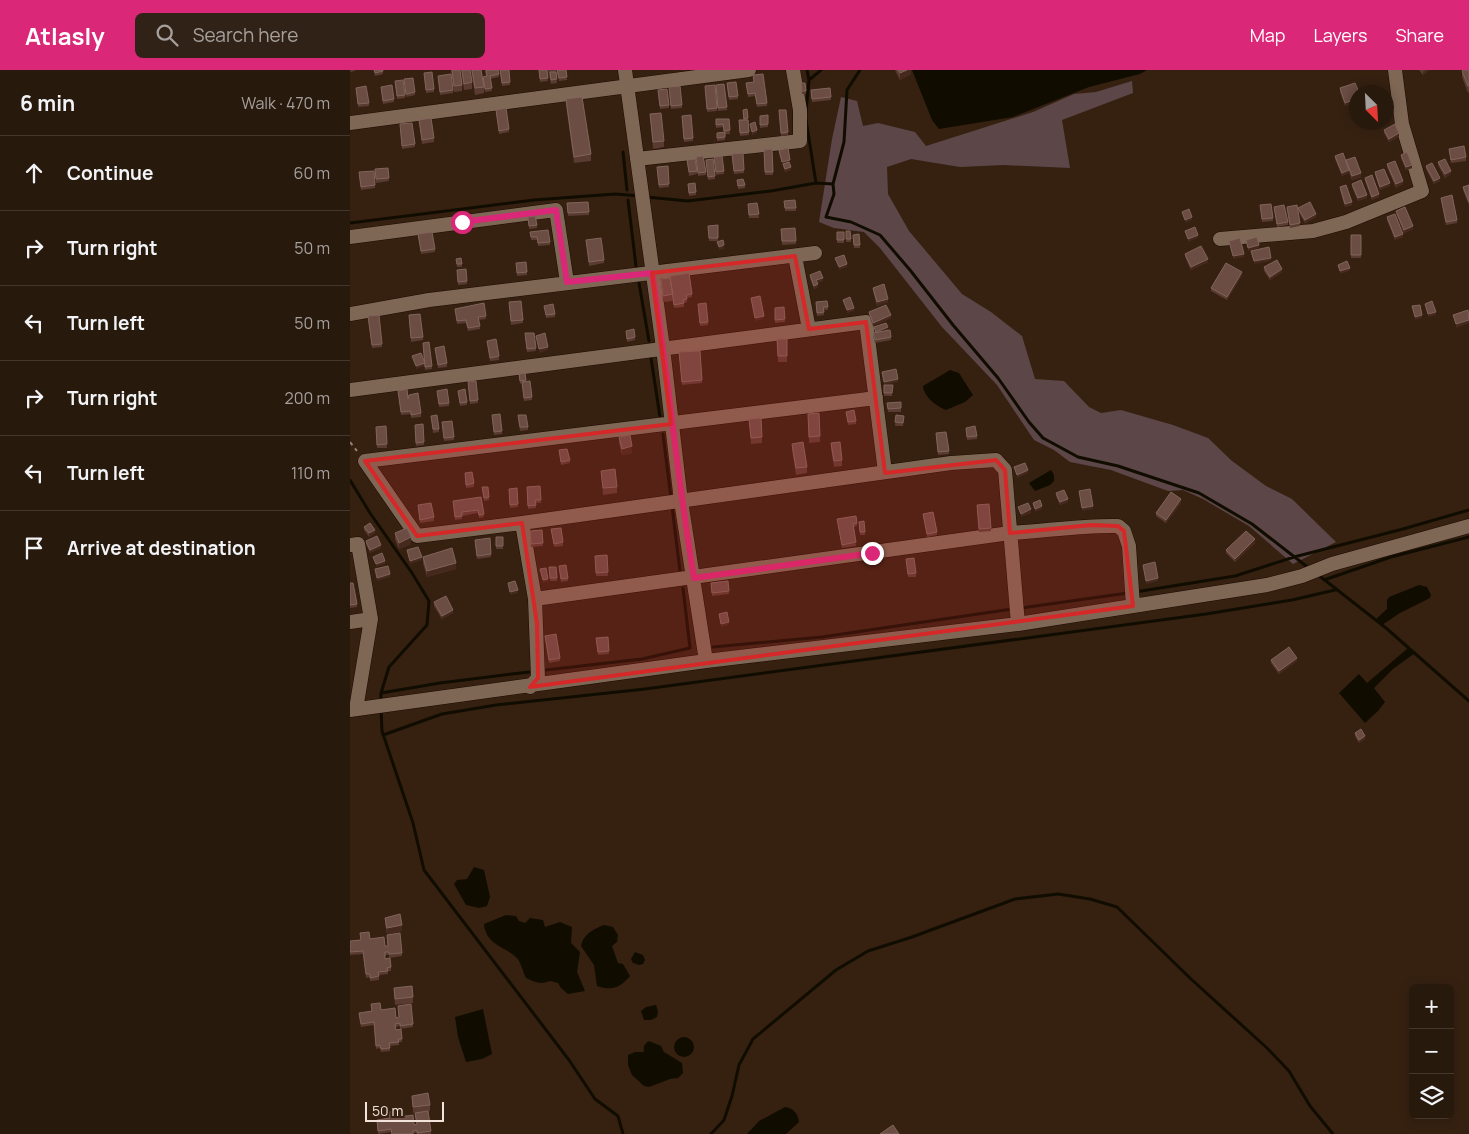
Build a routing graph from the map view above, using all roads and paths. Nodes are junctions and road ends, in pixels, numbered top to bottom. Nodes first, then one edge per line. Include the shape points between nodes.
1 (625, 70) edge
2 (749, 70) edge
3 (792, 70) edge
4 (1395, 70) edge
5 (627, 85) junction
6 (350, 122) edge
7 (637, 159) junction
8 (350, 237) edge
9 (1220, 239) dead end
10 (815, 253) dead end
11 (795, 256) junction
12 (652, 273) junction
13 (567, 282) junction
14 (350, 314) edge
15 (809, 329) junction
16 (663, 348) junction
17 (350, 390) edge
18 (876, 398) junction
19 (671, 424) junction
20 (885, 472) junction
21 (681, 501) junction
22 (522, 523) junction
23 (1469, 526) edge
24 (1010, 533) junction
25 (350, 545) edge
26 (694, 578) junction
27 (535, 599) junction
28 (1133, 606) junction
29 (371, 620) junction
30 (350, 622) edge
31 (1018, 624) junction
32 (706, 661) junction
33 (530, 686) junction
34 (357, 709) edge

1 - 5 street
2 - 5 street
3 - 7 street via 800,110 800,141
4 - 9 street via 1402,124 1422,191 1346,222 1313,231
5 - 6 street
5 - 7 street
7 - 12 street
8 - 13 street via 556,210
10 - 11 street
11 - 12 street
11 - 15 street
12 - 13 street
12 - 16 street
13 - 14 street
15 - 16 street
15 - 18 street via 866,322
16 - 17 street
16 - 19 street
18 - 19 street
18 - 20 street
19 - 21 street
19 - 22 street via 365,461 417,536
20 - 21 street
20 - 24 street via 996,460 1005,470
21 - 22 street
21 - 26 street
22 - 27 street
23 - 28 street via 1267,585
24 - 26 street
24 - 28 street via 1092,525 1118,526 1124,532 1128,546
24 - 31 street
25 - 29 street via 358,544
26 - 27 street
26 - 32 street
27 - 33 street via 538,678
28 - 31 street
29 - 30 street
29 - 34 street
31 - 32 street
32 - 33 street
33 - 34 street

